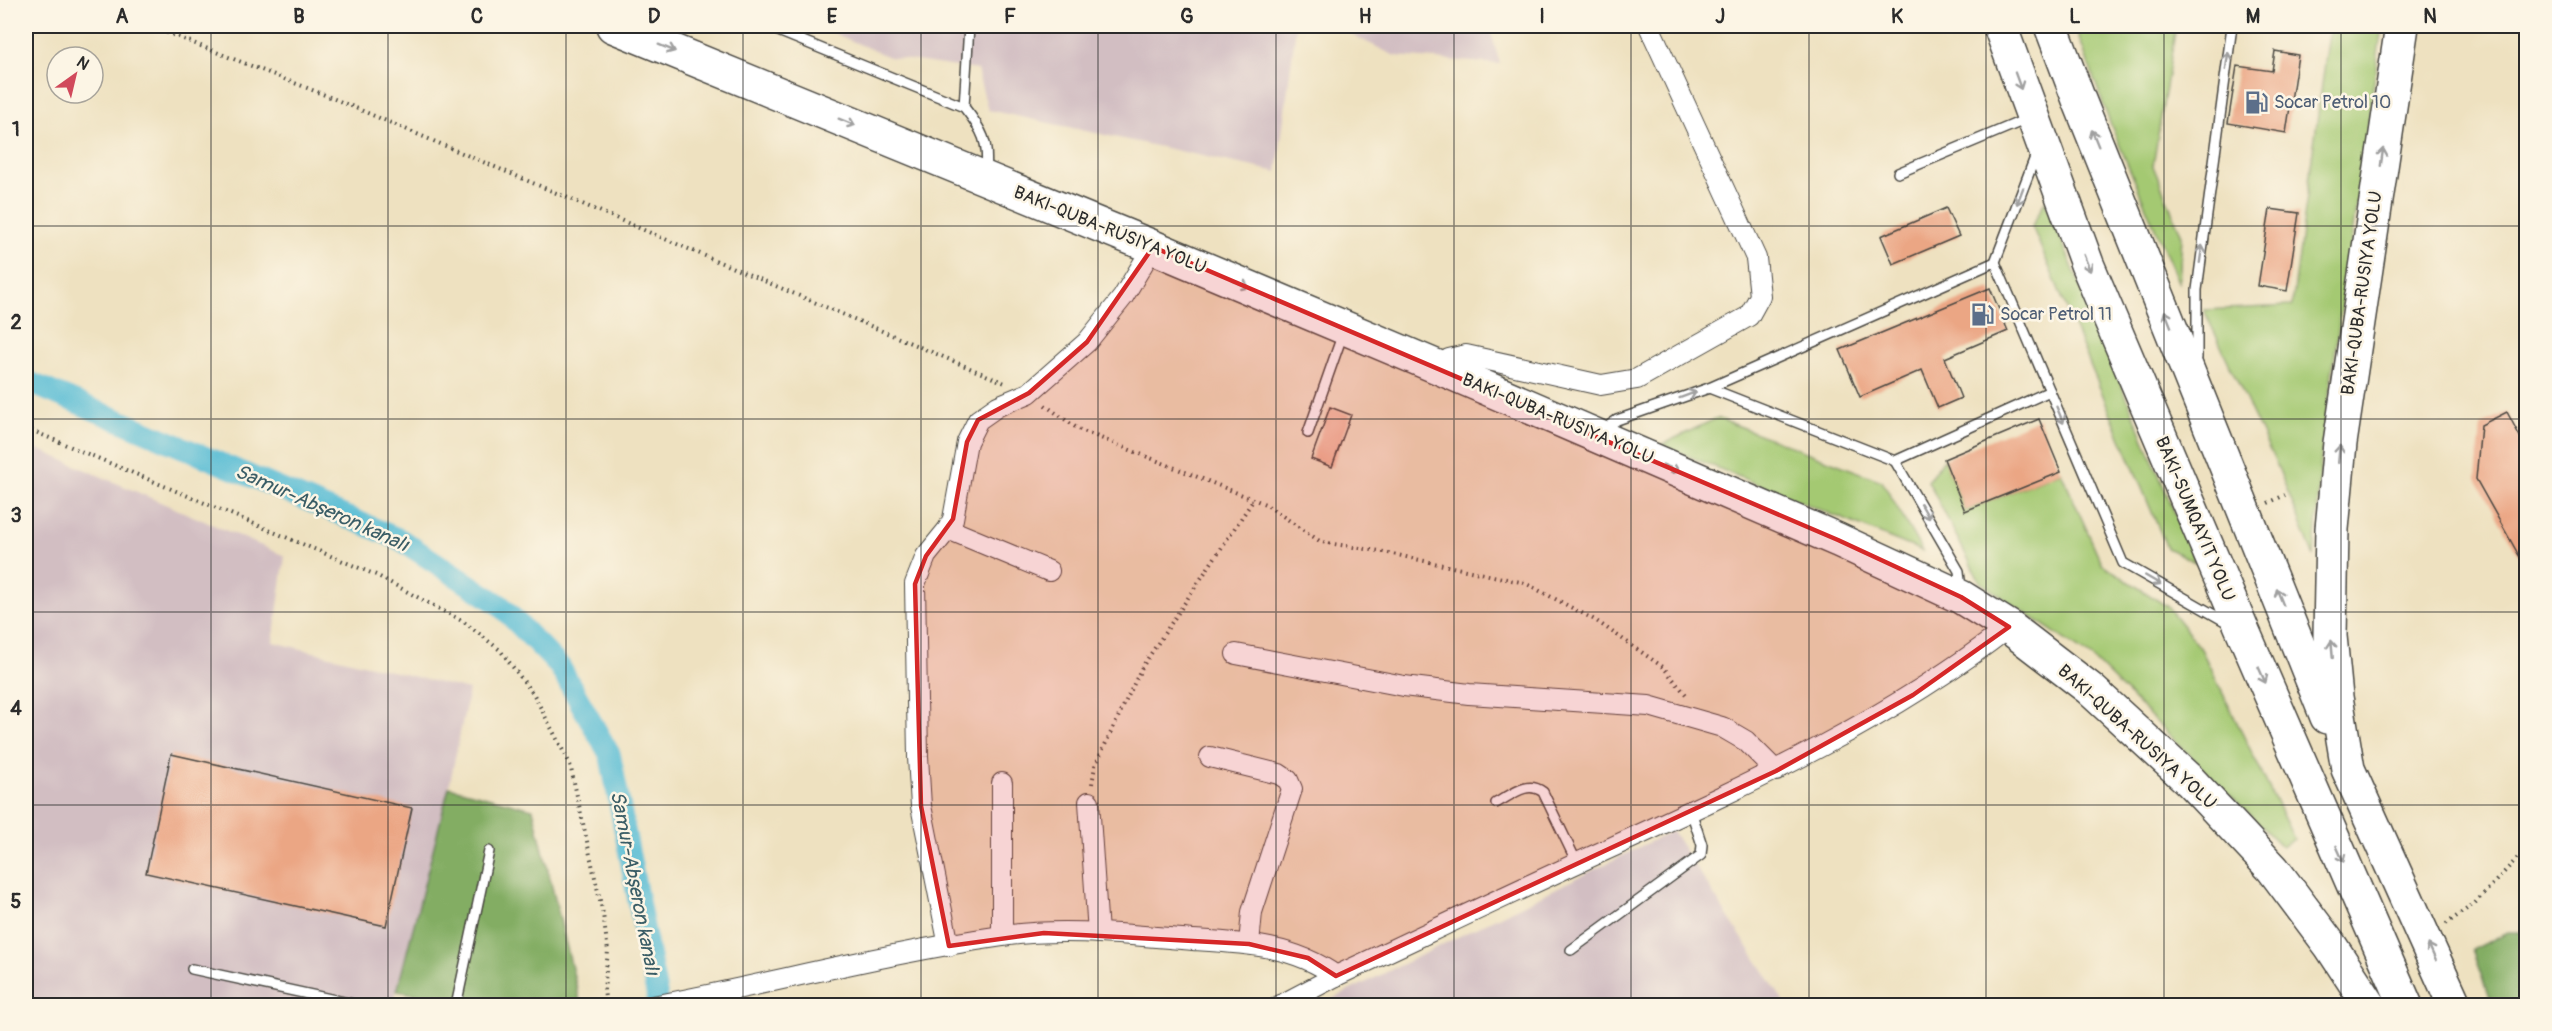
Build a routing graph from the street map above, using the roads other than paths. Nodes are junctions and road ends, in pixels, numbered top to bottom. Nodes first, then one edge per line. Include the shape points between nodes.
1 (613, 26) edge
2 (765, 26) edge
3 (969, 26) edge
4 (1649, 26) edge
5 (2000, 26) edge
6 (2051, 26) edge
7 (2232, 26) edge
8 (2402, 26) edge
9 (963, 107) junction
10 (2036, 129) junction
11 (1898, 173) dead end
12 (986, 178) junction
13 (1153, 247) junction
14 (1995, 262) junction
15 (1345, 328) junction
16 (1440, 368) junction
17 (1709, 388) junction
18 (2050, 391) junction
19 (2199, 396) junction
20 (1308, 433) dead end
21 (1596, 435) junction
22 (1895, 461) junction
23 (948, 529) junction
24 (1049, 571) dead end
25 (1961, 597) junction
26 (2009, 627) junction
27 (2243, 631) junction
28 (1236, 654) dead end
29 (1210, 757) dead end
30 (2348, 769) junction
31 (1776, 771) junction
32 (1002, 783) dead end
33 (1089, 802) road end
34 (1496, 803) dead end
35 (1690, 811) junction
36 (489, 851) dead end
37 (1576, 863) junction
38 (1098, 933) junction
39 (1002, 936) junction
40 (1249, 944) junction
41 (949, 946) junction
42 (1571, 950) dead end
43 (192, 969) dead end
44 (1336, 976) junction
45 (363, 1005) edge
46 (456, 1005) edge
47 (653, 1005) edge
48 (1279, 1005) edge
49 (2370, 1005) edge
50 (2406, 1005) edge
51 (2455, 1005) edge

1 -> 12 highway
2 - 9 lane
3 - 9 lane
4 - 16 street via 1756,258 1760,296 1749,315 1637,379 1601,385 1466,355 1449,359
5 -> 10 highway
19 -> 6 highway
19 -> 7 lane via 2197,290
30 -> 8 highway via 2330,636 2332,529 2340,443
9 - 12 lane via 981,128 988,151
10 - 11 lane
10 -> 14 lane
10 -> 27 highway via 2087,264
12 - 13 highway
13 -> 15 highway
13 - 23 street via 1110,315 1087,342 1029,393 998,406 978,420 967,442
14 - 17 lane
14 - 18 lane
15 - 16 highway
15 - 20 lane
16 - 21 highway
21 -> 17 lane via 1617,420
17 - 22 lane
18 - 22 lane
18 -> 27 lane via 2123,563
30 -> 19 highway
21 -> 25 highway
22 -> 25 lane via 1959,571
23 - 24 street
23 - 41 street via 926,556 915,584 921,806
25 - 26 highway
26 - 31 street via 1913,695
26 - 49 highway via 2090,689 2190,781 2273,869
27 -> 50 highway
28 - 31 street via 1404,686 1649,706 1722,727 1746,741
29 - 40 street via 1279,774 1292,789 1252,912
51 -> 30 highway
31 - 35 street
32 - 39 street
33 - 38 street
34 - 37 lane via 1529,786 1543,792
35 - 37 street
35 - 42 lane via 1702,845 1701,855
36 - 46 lane
37 - 44 street
38 - 39 street
38 - 40 street
39 - 41 street
40 - 44 street via 1308,958
41 - 47 street
43 - 45 lane
44 - 48 street

